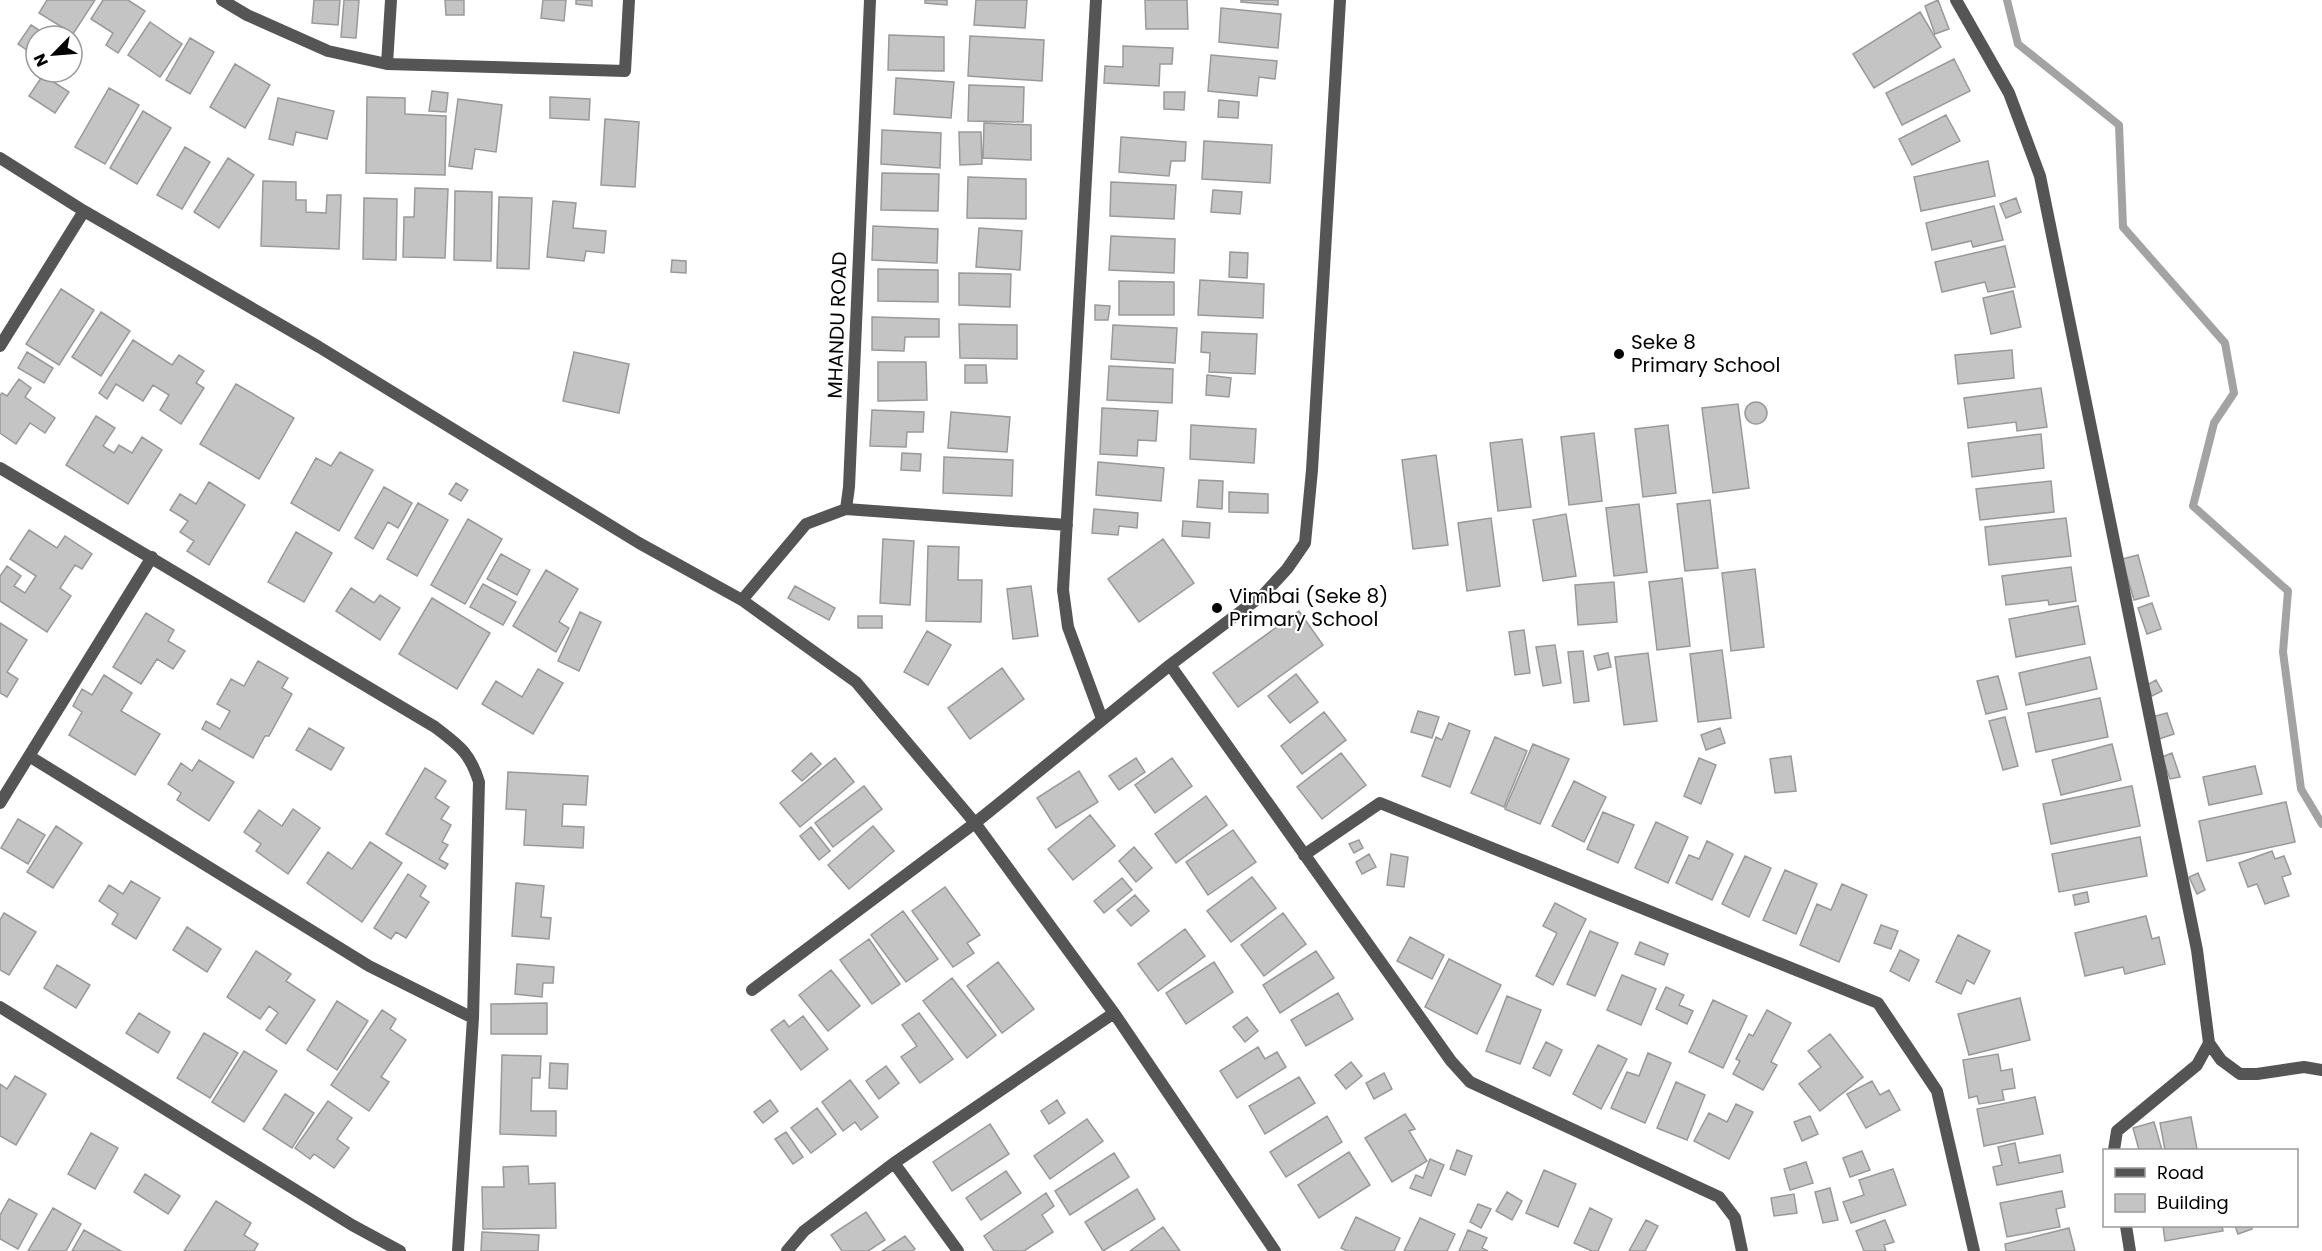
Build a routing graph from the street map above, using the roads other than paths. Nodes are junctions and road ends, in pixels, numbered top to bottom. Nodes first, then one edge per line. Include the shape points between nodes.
1 (222, 0) edge
2 (392, 0) edge
3 (629, 0) edge
4 (870, 0) edge
5 (1096, 0) edge
6 (1340, 0) edge
7 (1956, 0) edge
8 (387, 64) junction
9 (0, 158) edge
10 (84, 211) junction
11 (0, 346) edge
12 (0, 468) edge
13 (846, 509) junction
14 (1067, 525) junction
15 (152, 557) junction
16 (742, 600) junction
17 (1170, 665) junction
18 (1102, 719) junction
19 (29, 756) junction
20 (0, 803) edge
21 (975, 823) junction
22 (1304, 855) junction
23 (752, 990) dead end
24 (0, 1007) edge
25 (1114, 1013) junction
26 (473, 1018) junction
27 (2209, 1043) junction
28 (2322, 1070) edge
29 (2114, 1149) edge
30 (894, 1163) junction
31 (2126, 1227) edge
32 (400, 1251) edge
33 (458, 1251) edge
34 (787, 1251) edge
35 (958, 1251) edge
36 (1275, 1251) edge
37 (1742, 1251) edge
38 (1974, 1251) edge
39 (2130, 1251) edge

1 - 8 street via 328,51
2 - 8 street
3 - 8 street via 625,71
4 - 13 street, MHANDU ROAD
5 - 14 street
6 - 17 street via 1305,543 1264,594
7 - 27 street via 2009,93 2040,176 2194,939
9 - 10 street
10 - 11 street
10 - 16 street via 320,347 639,543
12 - 15 street
13 - 14 street
13 - 16 street via 806,524
14 - 18 street via 1063,590 1068,627
15 - 19 street
15 - 26 street via 435,728 472,761 479,782
16 - 21 street via 856,682
17 - 18 street
17 - 22 street
18 - 21 street
19 - 20 street
19 - 26 street via 369,966
21 - 23 street
21 - 25 street
22 - 37 street via 1451,1062 1470,1082 1719,1197 1735,1218
22 - 38 street via 1380,803 1878,1003 1938,1091
24 - 32 street
25 - 30 street
25 - 36 street
26 - 33 street
27 - 28 street via 2240,1074 2304,1066
27 - 29 street via 2197,1065 2117,1131
30 - 34 street via 804,1231
30 - 35 street
31 - 39 street

